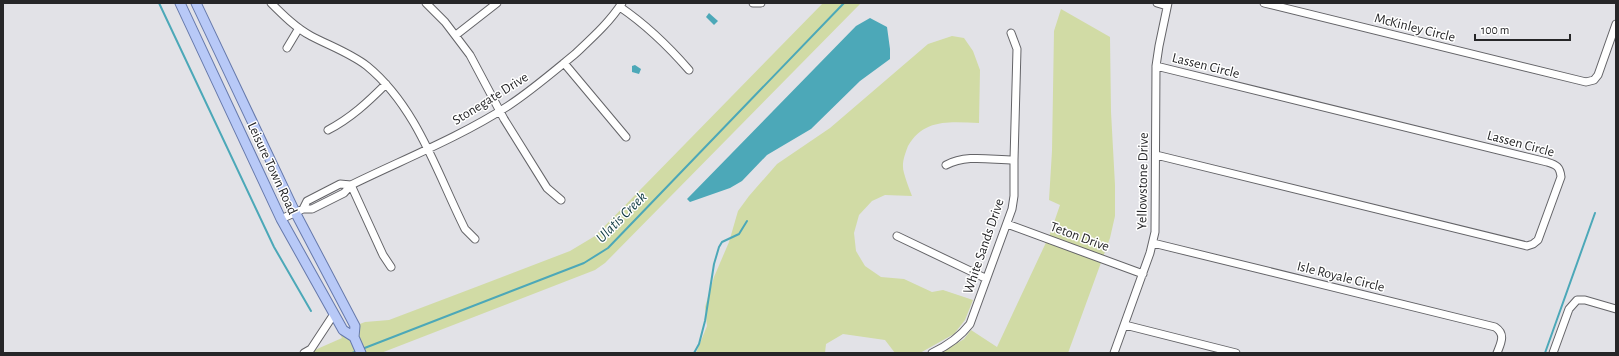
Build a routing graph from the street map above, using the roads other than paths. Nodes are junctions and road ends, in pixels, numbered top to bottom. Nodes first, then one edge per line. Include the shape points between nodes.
1 (180, 3) edge
2 (196, 3) edge
3 (271, 3) edge
4 (426, 3) edge
5 (497, 3) edge
6 (753, 3) edge
7 (761, 3) edge
8 (1157, 3) edge
9 (1264, 3) edge
10 (621, 5) edge
11 (1168, 5) edge
12 (1616, 24) edge
13 (299, 28) junction
14 (1011, 33) dead end
15 (456, 36) junction
16 (287, 48) dead end
17 (564, 63) junction
18 (1156, 66) junction
19 (689, 70) dead end
20 (386, 84) junction
21 (500, 111) junction
22 (328, 130) dead end
23 (626, 137) dead end
24 (427, 148) junction
25 (1156, 155) junction
26 (1014, 160) junction
27 (946, 165) dead end
28 (350, 185) junction
29 (561, 200) dead end
30 (299, 211) junction
31 (281, 219) junction
32 (1007, 224) junction
33 (897, 236) dead end
34 (475, 239) dead end
35 (1153, 243) junction
36 (391, 267) dead end
37 (1143, 274) junction
38 (985, 278) junction
39 (1616, 308) edge
40 (334, 314) junction
41 (1125, 325) junction
42 (1509, 330) dead end
43 (1501, 334) junction
44 (354, 337) junction
45 (304, 353) edge
46 (362, 353) edge
47 (932, 353) edge
48 (1114, 353) edge
49 (1236, 353) edge
50 (1497, 353) edge
51 (1554, 353) edge

1 - 31 main road, Leisure Town Road
2 - 30 main road, Leisure Town Road
3 - 13 street
4 - 15 street
5 - 15 street
6 - 7 street
8 - 11 street
9 - 12 street, McKinley Circle via 1594,83
10 - 17 street, Stonegate Drive via 608,22
10 - 19 street
11 - 18 street, Yellowstone Drive
13 - 16 street
13 - 20 street via 366,65
14 - 26 street, White Sands Drive via 1017,49
15 - 21 street via 470,55
17 - 21 street, Stonegate Drive
17 - 23 street
18 - 25 street, Yellowstone Drive
18 - 25 street, Lassen Circle via 1548,162 1564,169 1534,247
20 - 22 street via 356,112
20 - 24 street via 404,106
21 - 24 street, Stonegate Drive
21 - 29 street via 547,188
24 - 28 street, Stonegate Drive
24 - 34 street via 466,229
25 - 35 street, Yellowstone Drive via 1156,222
26 - 27 street via 965,158
26 - 32 street, White Sands Drive via 1014,196
28 - 30 street, Stonegate Drive via 344,193 312,209
28 - 36 street
30 - 31 street, Stonegate Drive
30 - 44 main road, Leisure Town Road via 355,326
31 - 40 main road, Leisure Town Road
32 - 37 street, Teton Drive
32 - 38 street, White Sands Drive
33 - 38 street
35 - 37 street, Yellowstone Drive
35 - 43 street, Isle Royale Circle via 1489,325 1498,329
37 - 41 street, Yellowstone Drive
38 - 47 street, White Sands Drive via 970,324 964,332
39 - 51 street via 1577,300 1569,309
40 - 44 main road, Leisure Town Road via 343,330
40 - 45 street via 312,349
41 - 48 street, Yellowstone Drive
41 - 49 street
42 - 43 street
43 - 50 street via 1502,340
44 - 46 main road, Leisure Town Road

